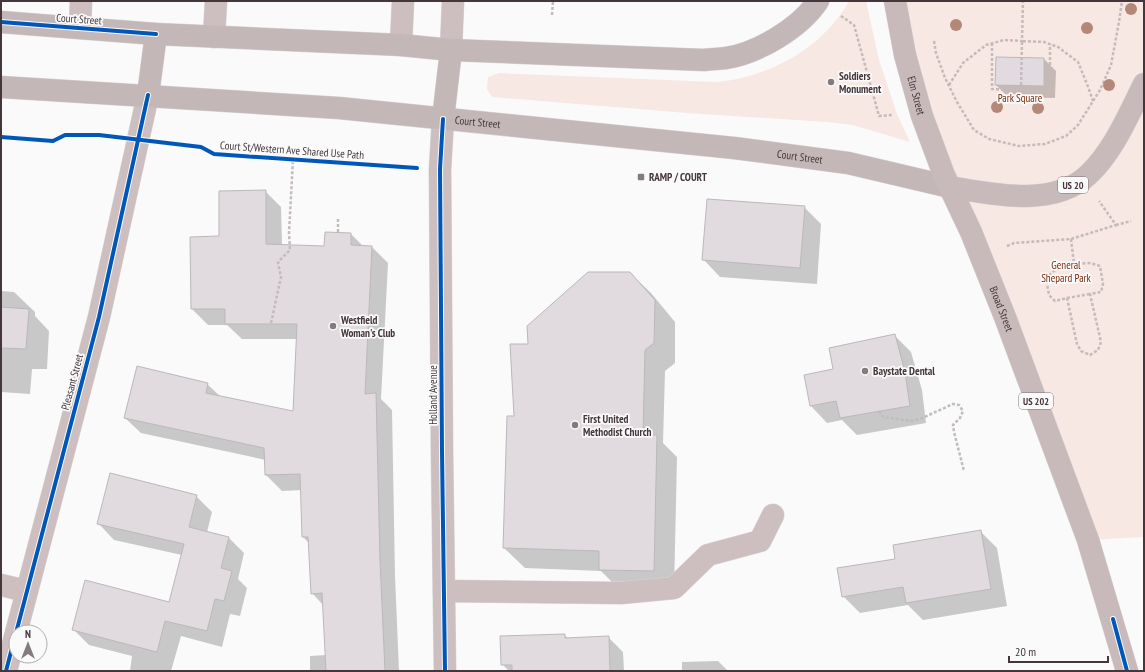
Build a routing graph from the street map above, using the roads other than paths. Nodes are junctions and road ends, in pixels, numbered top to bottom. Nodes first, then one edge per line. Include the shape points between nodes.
1 (81, 1) edge
2 (216, 1) edge
3 (403, 1) edge
4 (453, 1) edge
5 (818, 1) edge
6 (895, 1) edge
7 (1, 22) edge
8 (80, 28) junction
9 (156, 34) junction
10 (214, 37) junction
11 (401, 45) junction
12 (450, 50) junction
13 (1144, 84) edge
14 (1, 87) edge
15 (148, 95) junction
16 (443, 119) junction
17 (950, 187) junction
18 (773, 515) dead end
19 (1, 585) edge
20 (26, 591) junction
21 (444, 591) junction
22 (6, 671) edge
23 (445, 671) edge
24 (1127, 671) edge

1 - 8 street
2 - 10 street
3 - 11 street
4 - 12 street
5 - 12 main road, Court Street via 804,17 774,39 727,58 704,60
6 - 17 highway, Elm Street via 917,100
7 - 8 main road, Court Street
8 - 9 main road, Court Street
9 - 10 main road, Court Street
9 - 15 main road
10 - 11 main road, Court Street
11 - 12 main road, Court Street
12 - 16 main road
13 - 17 highway, US 20 via 1099,163 1087,176 1066,189 1039,196 1018,196
14 - 15 main road, Court Street
15 - 16 main road, Court Street via 339,108
15 - 20 street, Pleasant Street via 98,320
16 - 17 main road, Court Street via 810,157 882,170
16 - 21 street, Holland Avenue via 440,169
17 - 24 highway, Broad Street / US 202 via 1002,310 1083,525
18 - 21 street via 760,540 708,555 674,588 620,592
19 - 20 street
20 - 22 street, Pleasant Street
21 - 23 street, Holland Avenue

